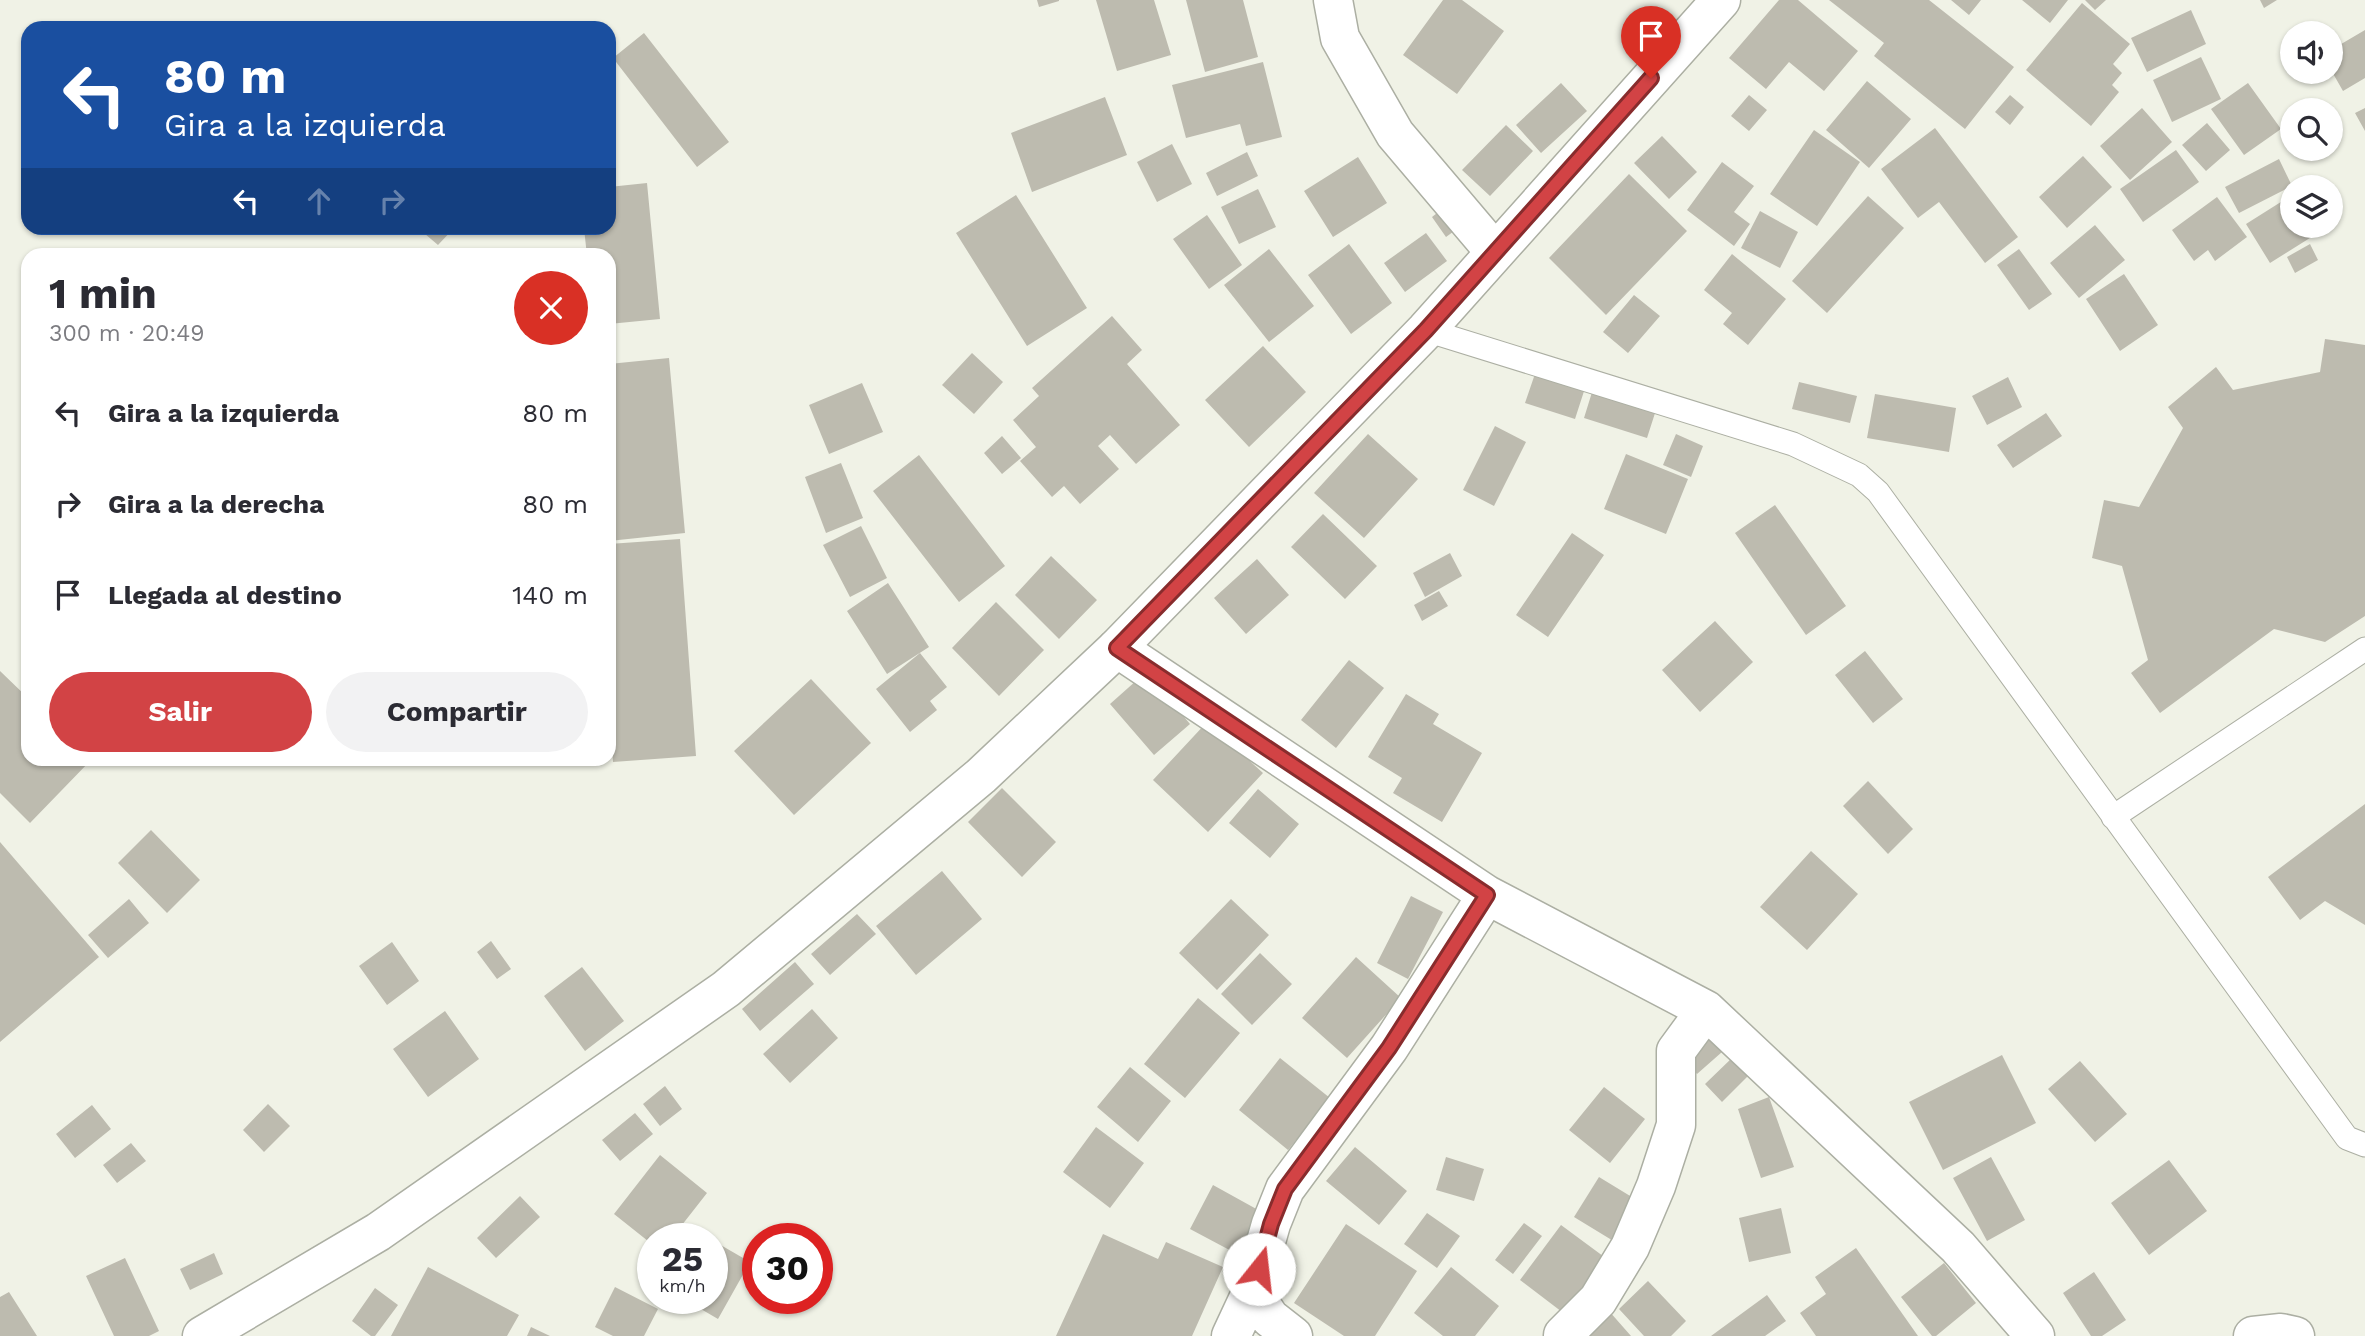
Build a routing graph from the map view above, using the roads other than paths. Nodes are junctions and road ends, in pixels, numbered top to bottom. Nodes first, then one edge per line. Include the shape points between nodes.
1 (1333, 0) edge
2 (1721, 0) edge
3 (1495, 252) junction
4 (1426, 330) junction
5 (1117, 648) junction
6 (2365, 649) edge
7 (2113, 817) junction
8 (1487, 895) junction
9 (1706, 1010) junction
10 (2365, 1145) edge
11 (1252, 1291) junction
12 (1563, 1335) edge
13 (202, 1336) edge
14 (1231, 1336) edge
15 (1293, 1336) edge
16 (2035, 1336) edge
17 (2253, 1336) edge
18 (2295, 1336) edge

1 - 3 street via 1340,38 1395,134
2 - 3 street
3 - 4 street
4 - 5 street
4 - 7 lane via 1793,444 1858,475 1878,492
5 - 8 street
5 - 13 street via 981,776 726,989 379,1232
6 - 7 lane
7 - 10 lane via 2347,1138
8 - 9 street
8 - 11 street via 1389,1048 1285,1189
9 - 12 street via 1676,1051 1676,1125 1630,1247 1598,1300
9 - 16 street via 1958,1247
11 - 14 street
11 - 15 street via 1270,1318
17 - 18 street

